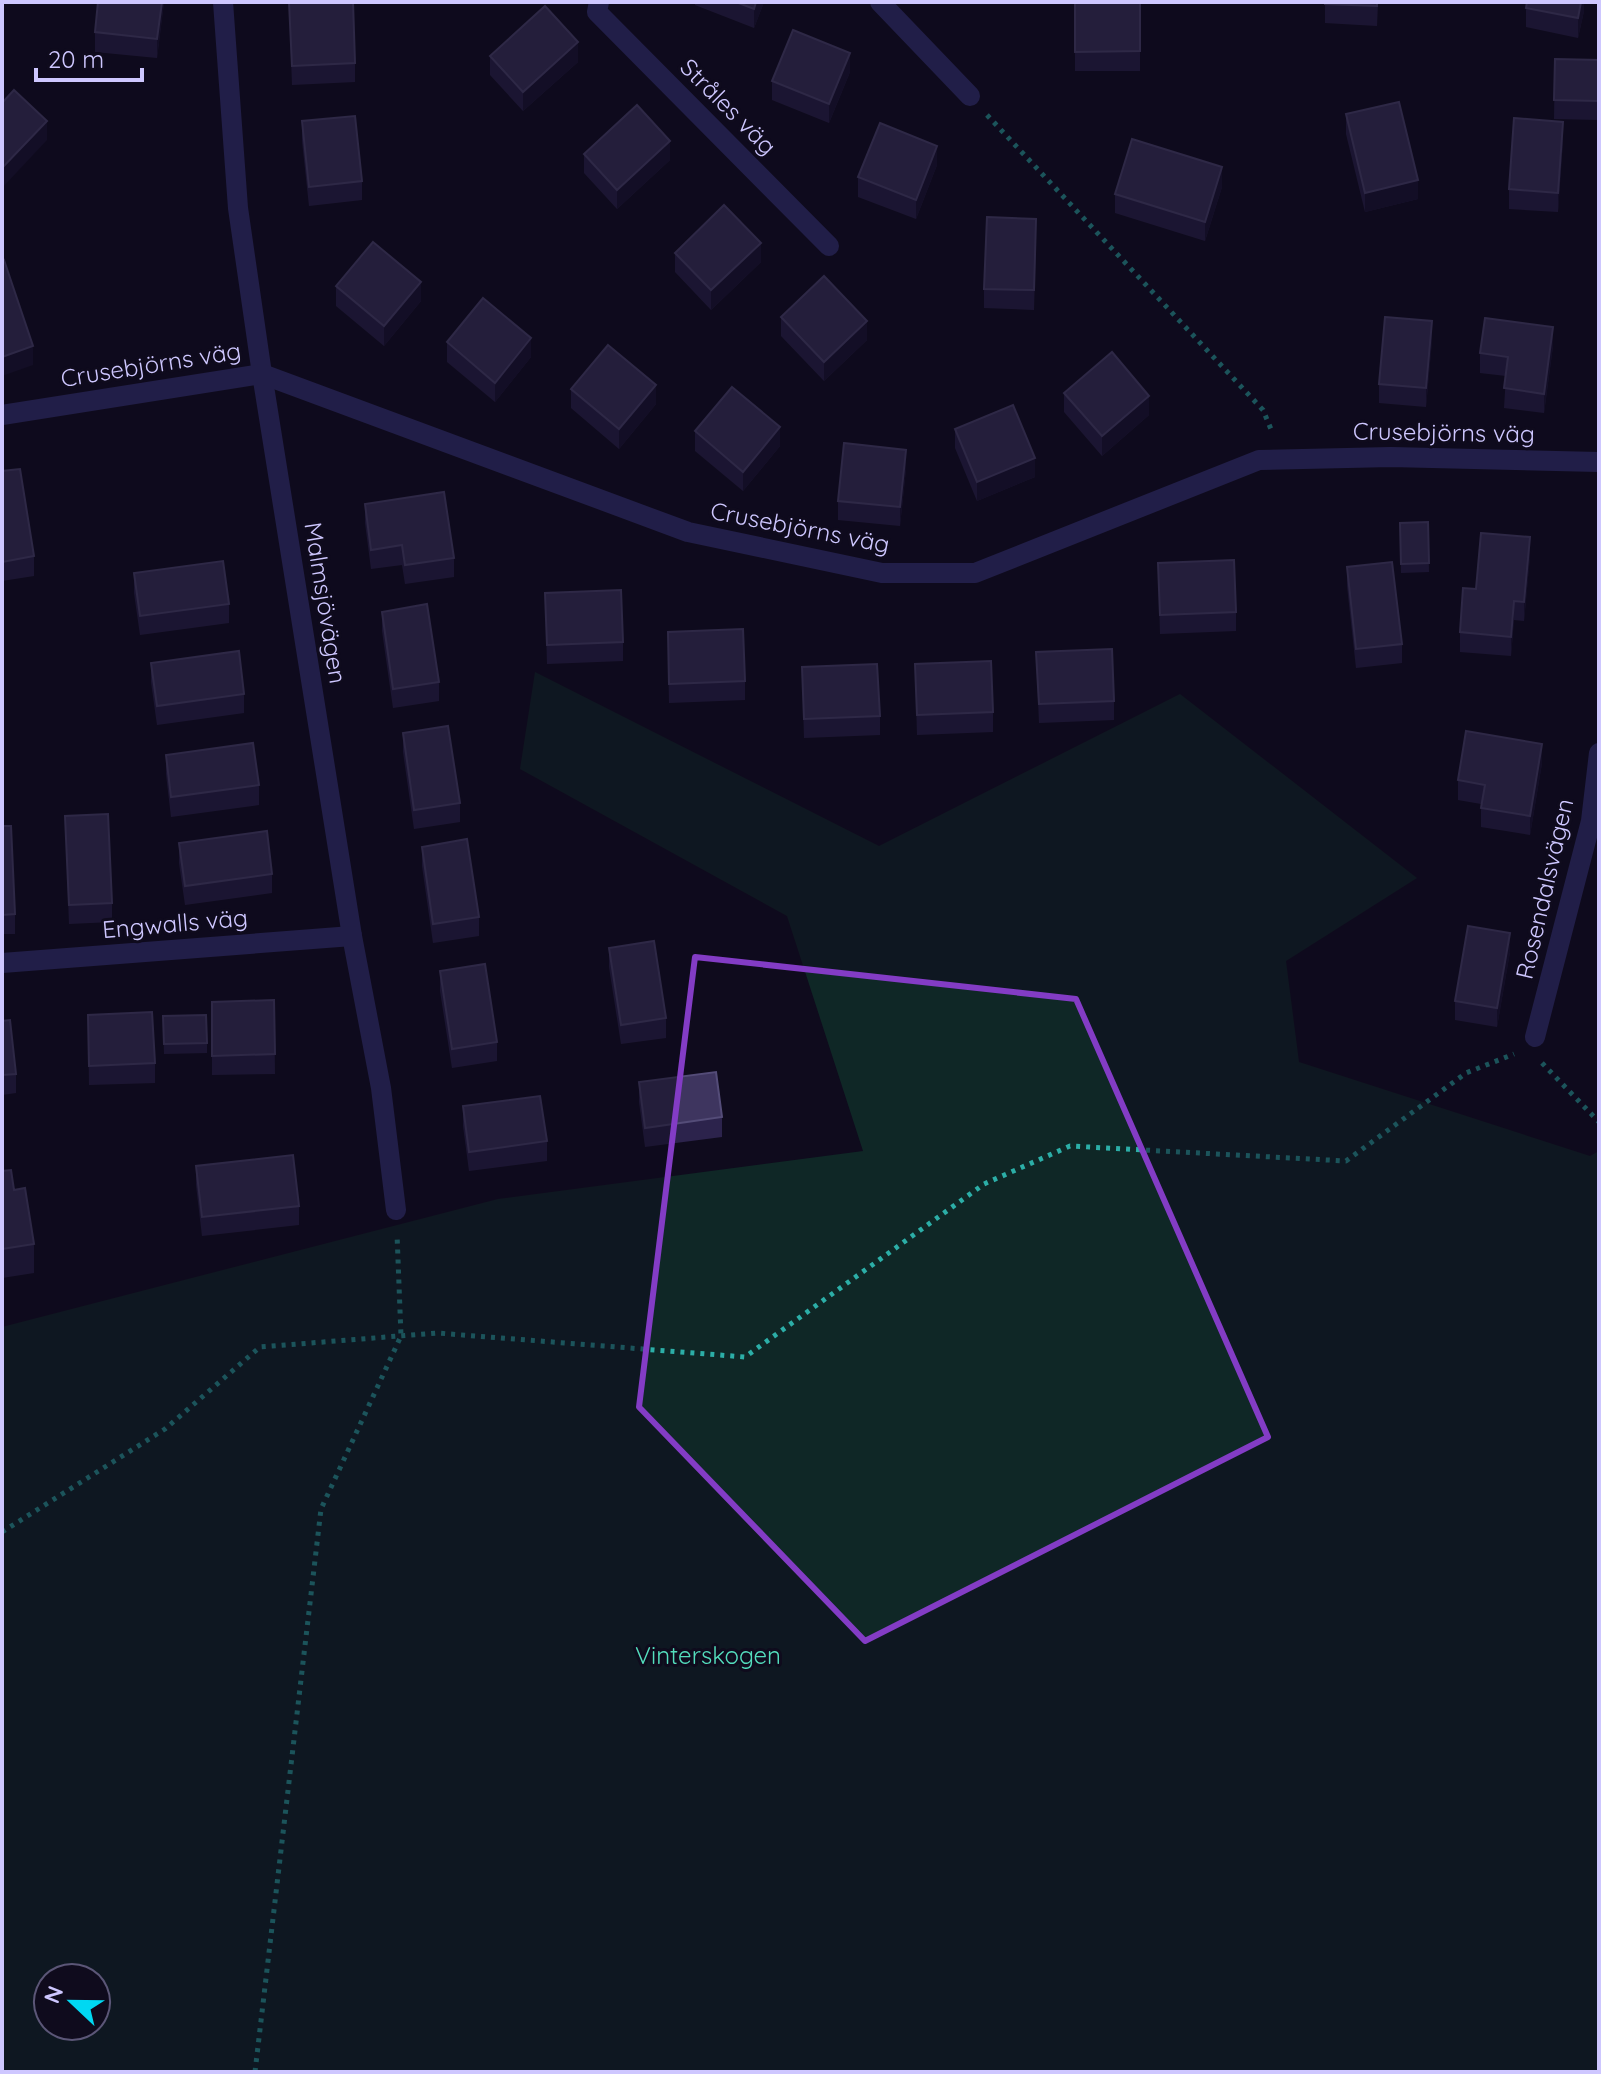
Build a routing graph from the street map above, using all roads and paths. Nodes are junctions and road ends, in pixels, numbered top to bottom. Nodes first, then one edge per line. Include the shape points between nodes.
1 (223, 2) edge
2 (599, 2) edge
3 (880, 2) edge
4 (970, 96) joint
5 (829, 246) dead end
6 (262, 374) junction
7 (2, 415) edge
8 (1283, 457) junction
9 (1599, 462) edge
10 (1599, 753) edge
11 (352, 936) junction
12 (2, 963) edge
13 (1531, 1043) junction
14 (1599, 1122) edge
15 (396, 1210) joint
16 (401, 1336) junction
17 (2, 1532) edge
18 (255, 2072) edge

1 - 6 street, Malmsjövägen via 238,208
2 - 5 street, Stråles väg via 597,12
3 - 4 street
4 - 8 path via 1263,410
6 - 7 street, Crusebjörns väg
6 - 8 street, Crusebjörns väg via 688,532 882,573 975,573 1259,460
6 - 11 street, Malmsjövägen
8 - 9 street, Crusebjörns väg
10 - 13 street, Rosendalsvägen via 1591,821
11 - 12 street, Engwalls väg
11 - 15 street, Malmsjövägen via 381,1088
13 - 14 path
13 - 16 path via 1466,1073 1346,1161 1070,1146 984,1184 745,1357 437,1333
15 - 16 path
16 - 17 path via 260,1347 165,1429
16 - 18 path via 321,1509

